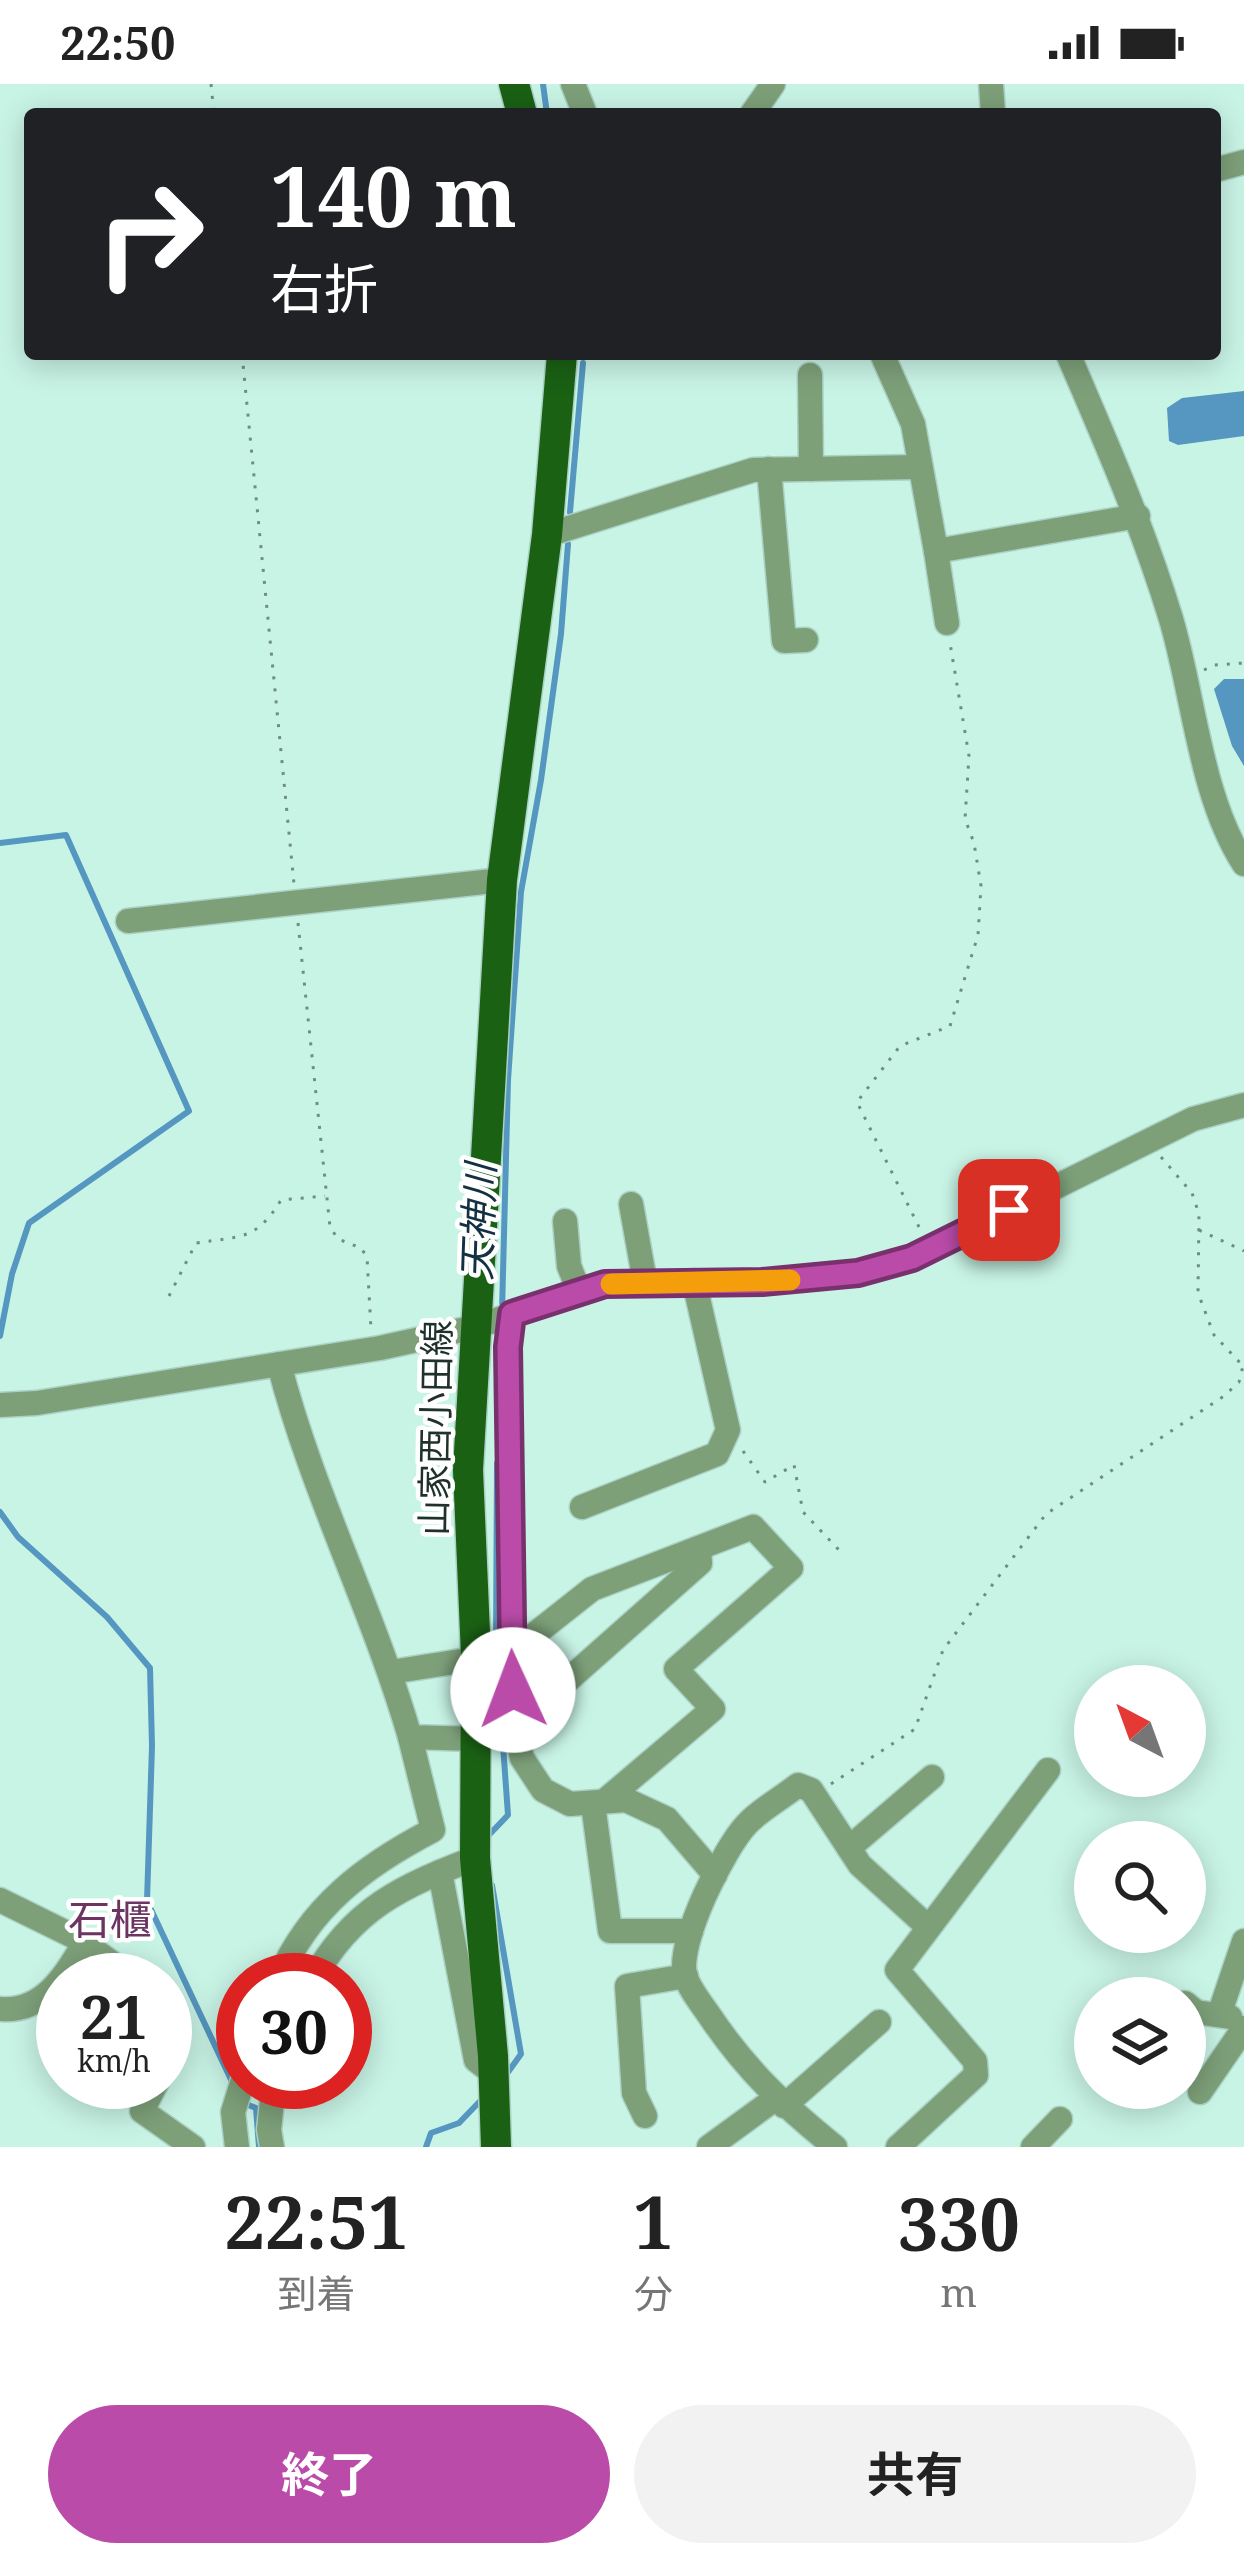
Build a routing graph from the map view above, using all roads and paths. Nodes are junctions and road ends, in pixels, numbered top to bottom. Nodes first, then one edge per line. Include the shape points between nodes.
1 (243, 360) edge
2 (562, 360) edge
3 (885, 360) edge
4 (1071, 360) edge
5 (810, 375) dead end
6 (919, 466) junction
7 (769, 469) junction
8 (812, 469) junction
9 (1138, 516) junction
10 (547, 535) junction
11 (936, 551) junction
12 (946, 623) joint
13 (806, 640) dead end
14 (1244, 663) edge
15 (1186, 680) junction
16 (1244, 864) edge
17 (502, 880) junction
18 (296, 902) junction
19 (128, 921) dead end
20 (1244, 1105) edge
21 (1148, 1142) junction
22 (327, 1196) junction
23 (631, 1204) dead end
24 (565, 1221) dead end
25 (1198, 1229) junction
26 (931, 1250) junction
27 (1244, 1251) edge
28 (694, 1281) junction
29 (645, 1282) junction
30 (579, 1292) junction
31 (169, 1296) dead end
32 (512, 1314) junction
33 (475, 1327) junction
34 (380, 1348) junction
35 (278, 1364) junction
36 (1244, 1367) edge
37 (0, 1405) edge
38 (728, 1430) junction
39 (582, 1508) dead end
40 (699, 1548) junction
41 (840, 1550) dead end
42 (512, 1653) junction
43 (476, 1656) junction
44 (391, 1672) junction
45 (515, 1727) junction
46 (410, 1737) junction
47 (475, 1739) junction
48 (1048, 1770) dead end
49 (932, 1777) dead end
50 (815, 1796) junction
51 (600, 1801) junction
52 (849, 1848) junction
53 (476, 1858) junction
54 (440, 1872) junction
55 (715, 1875) junction
56 (0, 1900) edge
57 (928, 1927) junction
58 (691, 1931) junction
59 (1244, 1941) edge
60 (84, 1943) junction
61 (98, 1953) edge
62 (289, 1953) edge
63 (328, 1953) edge
64 (686, 1976) junction
65 (0, 2008) edge
66 (1206, 2014) edge
67 (1236, 2021) edge
68 (879, 2022) dead end
69 (494, 2074) junction
70 (1206, 2080) edge
71 (780, 2102) junction
72 (143, 2109) edge
73 (234, 2109) edge
74 (271, 2109) edge
75 (645, 2116) dead end
76 (1060, 2119) dead end
77 (193, 2147) edge
78 (237, 2147) edge
79 (272, 2147) edge
80 (496, 2147) edge
81 (709, 2147) edge
82 (835, 2147) edge
83 (898, 2147) edge
84 (1033, 2147) edge

1 - 18 path
2 - 10 main road, 山家西小田線
3 - 6 street via 913,424
4 - 9 street
5 - 8 street
6 - 8 street
6 - 11 street
7 - 8 street
7 - 10 street
7 - 13 street via 784,640
9 - 11 street
9 - 15 street
10 - 17 main road, 山家西小田線
11 - 12 street
12 - 26 path via 969,757 965,820 981,886 978,935 950,1026 900,1046 857,1102
14 - 15 path via 1214,665
15 - 16 street via 1218,811
17 - 18 street
17 - 33 main road, 山家西小田線
18 - 19 street
18 - 22 path
20 - 21 street
21 - 25 path via 1192,1193
21 - 26 street
22 - 31 path via 281,1200 266,1226 196,1244
22 - 34 path via 330,1227 367,1256 371,1335
23 - 29 street
24 - 30 street
25 - 27 path
25 - 36 path via 1198,1293 1214,1335
26 - 28 street via 858,1273
28 - 29 street
28 - 38 street
29 - 30 street
30 - 32 street
32 - 33 street
32 - 42 street
33 - 34 street
33 - 43 main road, 山家西小田線 via 468,1470
34 - 35 street
35 - 37 street
35 - 44 street via 326,1516
36 - 50 path via 1224,1396 1046,1514 943,1650 915,1729
38 - 39 street via 717,1454
38 - 41 path via 765,1482 794,1465 803,1512
40 - 42 street via 592,1589
40 - 45 street via 700,1564
40 - 51 street via 753,1527 791,1568 676,1670 713,1709
42 - 43 street
42 - 45 street
43 - 44 street
43 - 47 main road, 山家西小田線
44 - 46 street
45 - 51 street via 522,1758 543,1790 570,1804
46 - 47 street
46 - 62 street via 434,1830 349,1882
47 - 53 main road, 山家西小田線
48 - 57 street
49 - 52 street
50 - 52 street
50 - 55 street via 799,1785 756,1816
51 - 55 street via 626,1800 667,1819
51 - 58 street via 610,1931
52 - 57 street
53 - 54 street
53 - 69 main road, 山家西小田線
54 - 63 street via 400,1888
54 - 69 street via 476,2060
55 - 58 street
56 - 60 street
57 - 83 street via 897,1970 976,2061 976,2075
58 - 64 street
59 - 67 street
60 - 61 street
60 - 65 street via 35,2004
64 - 71 street via 742,2063
64 - 75 street via 627,1986 634,2093
66 - 67 street
67 - 70 street
68 - 71 street
69 - 80 main road, 山家西小田線
71 - 81 street
71 - 82 street
72 - 77 street
73 - 78 street
74 - 79 street
76 - 84 street

